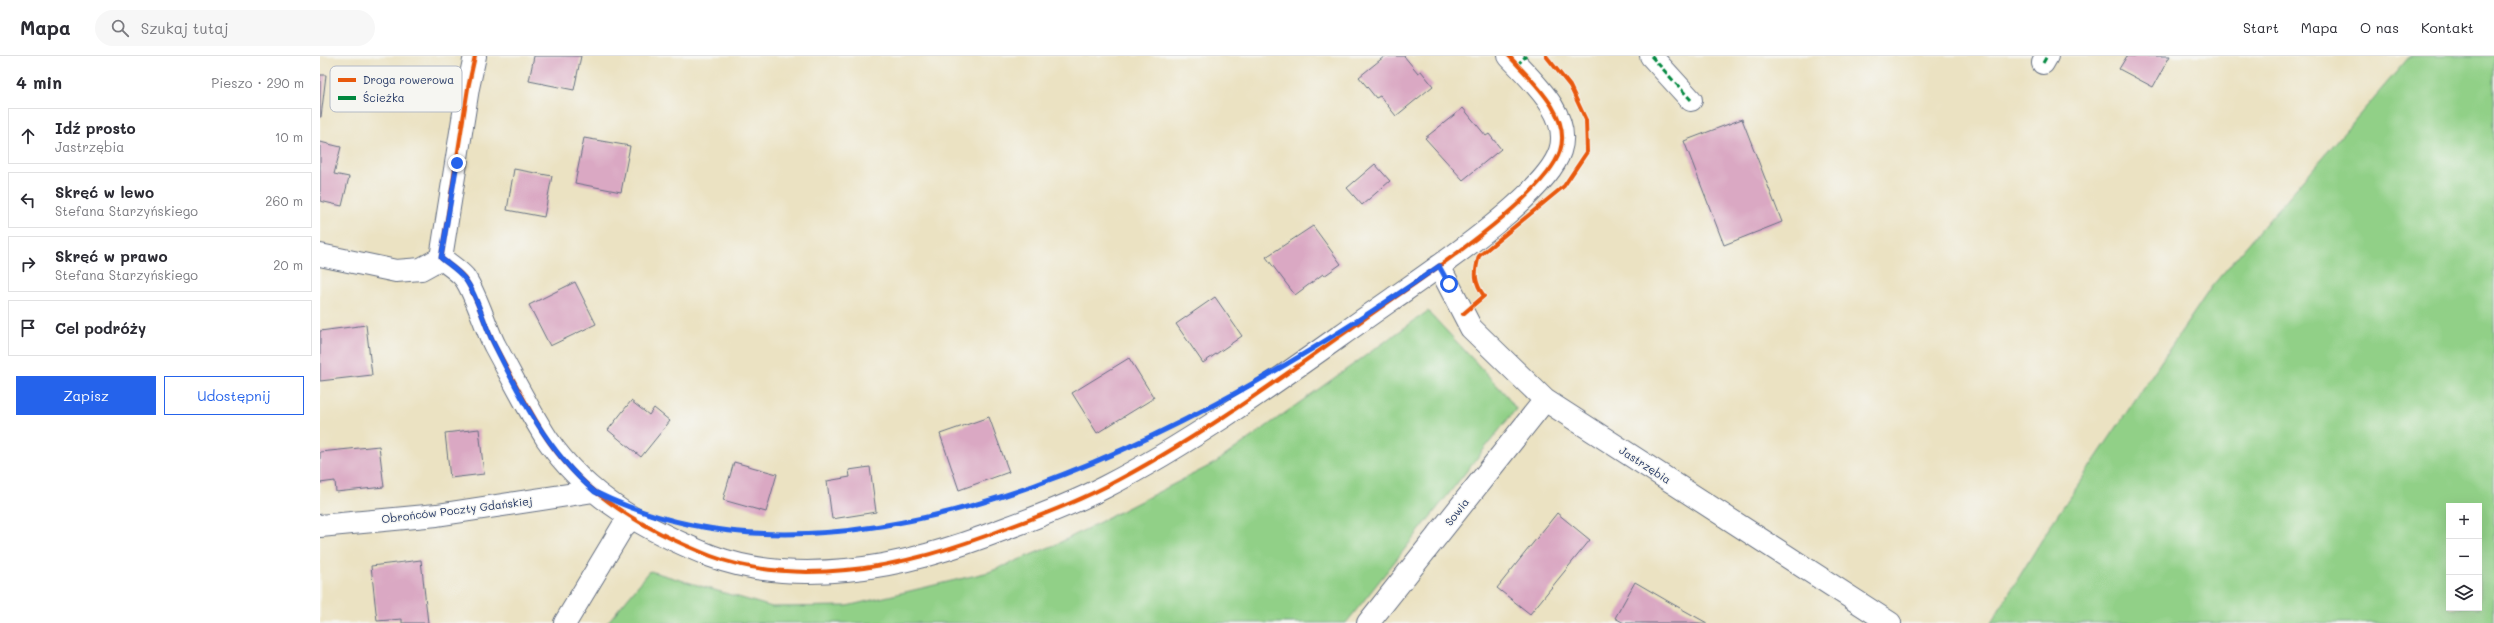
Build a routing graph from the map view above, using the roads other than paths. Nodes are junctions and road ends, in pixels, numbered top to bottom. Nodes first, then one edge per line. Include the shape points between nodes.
1 (475, 56) edge
2 (1651, 56) edge
3 (1517, 59) edge
4 (1691, 100) dead end
5 (320, 255) edge
6 (441, 258) junction
7 (1439, 266) junction
8 (1545, 400) junction
9 (594, 491) junction
10 (632, 518) junction
11 (320, 526) edge
12 (565, 623) edge
13 (1368, 623) edge
14 (1890, 623) edge

1 - 6 street
2 - 4 street
3 - 7 street via 1561,123 1562,149 1548,174 1521,201
5 - 6 street via 396,272 421,269
6 - 9 street via 466,279 491,339 548,440
7 - 8 street, Jastrzębia via 1471,328
7 - 10 street via 1215,422 1153,460 1104,487 1045,514 983,538 923,557 868,568 793,572 717,558 664,536
8 - 13 street, Sowia
8 - 14 street, Jastrzębia
9 - 10 street
9 - 11 street, Obrońców Poczty Gdańskiej via 437,515
10 - 12 street via 622,528

